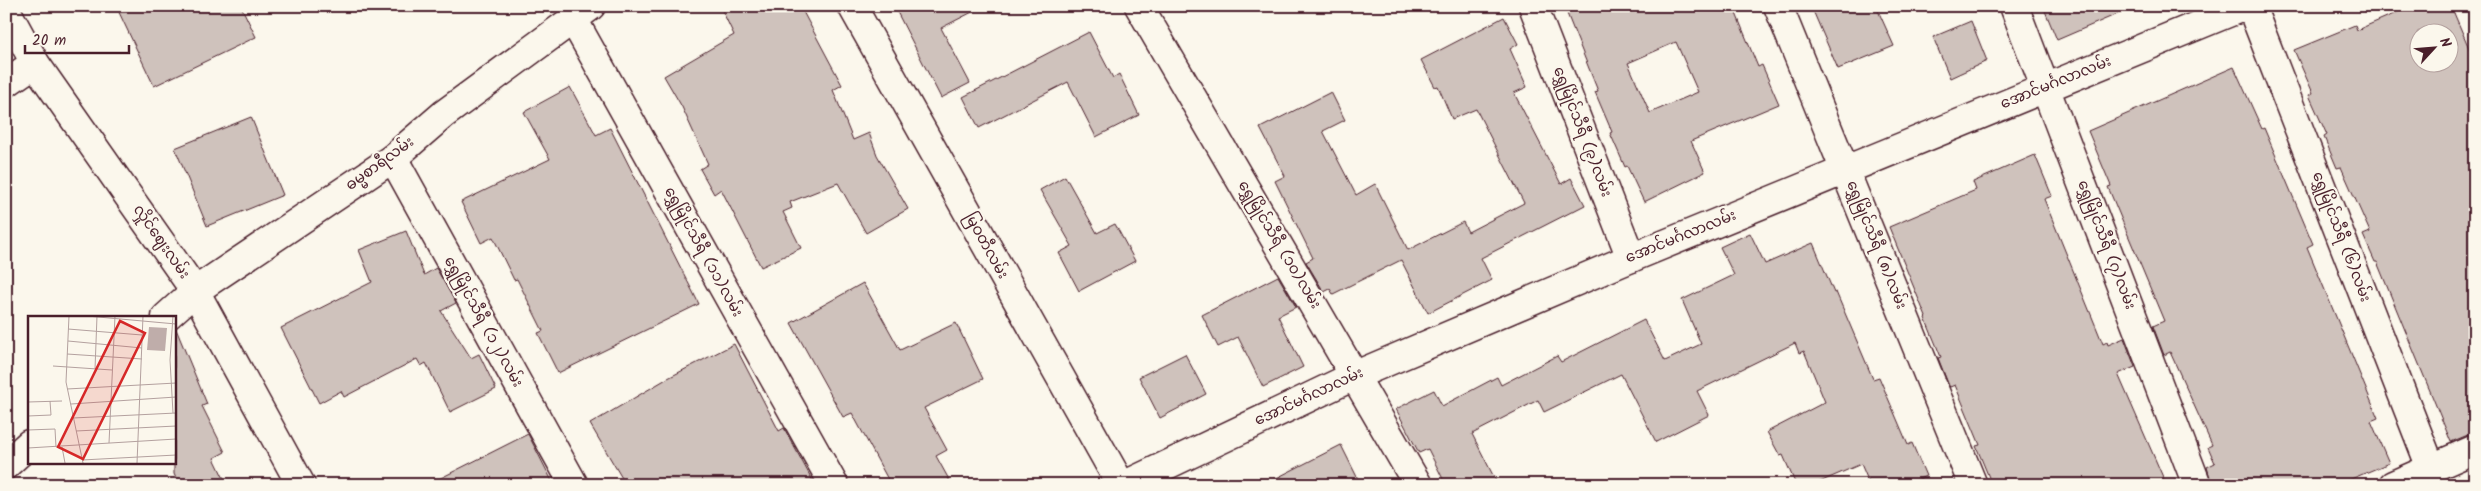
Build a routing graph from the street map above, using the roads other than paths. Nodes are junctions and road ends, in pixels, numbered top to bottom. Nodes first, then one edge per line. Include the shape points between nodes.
1 (852, 6) edge
2 (1139, 6) edge
3 (1533, 6) edge
4 (1778, 6) edge
5 (2014, 6) edge
6 (2245, 6) edge
7 (2252, 6) edge
8 (6, 10) edge
9 (582, 12) edge
10 (35, 63) junction
11 (6, 83) edge
12 (2046, 86) junction
13 (393, 158) junction
14 (1845, 170) junction
15 (1631, 258) junction
16 (195, 290) junction
17 (167, 316) edge
18 (1356, 375) junction
19 (28, 445) edge
20 (2475, 448) edge
21 (6, 465) edge
22 (2431, 468) junction
23 (300, 485) edge
24 (574, 485) edge
25 (834, 485) edge
26 (1121, 485) edge
27 (1125, 485) edge
28 (1418, 485) edge
29 (1973, 485) edge
30 (2196, 485) edge
31 (2393, 485) edge

1 - 26 street, မြဝတီလမ်း
2 - 18 street, ရွှေမြိုင်သီရီ (၁၀)လမ်း
3 - 15 street, ရွှေမြိုင်သီရီ (၉)လမ်း
4 - 14 street, ရွှေမြိုင်သီရီ (၈)လမ်း
5 - 12 street, ရွှေမြိုင်သီရီ (၇)လမ်း
6 - 12 street, အောင်မင်္ဂလာလမ်း
7 - 22 street, ရွှေမြိုင်သီရီ (၆)လမ်း
8 - 10 street, လှိုင်ဈေးလမ်း
9 - 13 street, ဓမ္မစာရီလမ်း via 444,114
9 - 25 street, ရွှေမြိုင်သီရီ (၁၁)လမ်း
10 - 11 street
10 - 16 street, လှိုင်ဈေးလမ်း
12 - 14 street, အောင်မင်္ဂလာလမ်း
12 - 30 street, ရွှေမြိုင်သီရီ (၇)လမ်း
13 - 16 street, ဓမ္မစာရီလမ်း
13 - 24 street, ရွှေမြိုင်သီရီ (၁၂)လမ်း
14 - 15 street, အောင်မင်္ဂလာလမ်း
14 - 29 street, ရွှေမြိုင်သီရီ (၈)လမ်း
15 - 18 street, အောင်မင်္ဂလာလမ်း
16 - 17 street, ဓမ္မစာရီလမ်း
16 - 23 street, လှိုင်ဈေးလမ်း
18 - 27 street, အောင်မင်္ဂလာလမ်း
18 - 28 street, ရွှေမြိုင်သီရီ (၁၀)လမ်း
19 - 21 street
20 - 22 street
22 - 31 street

